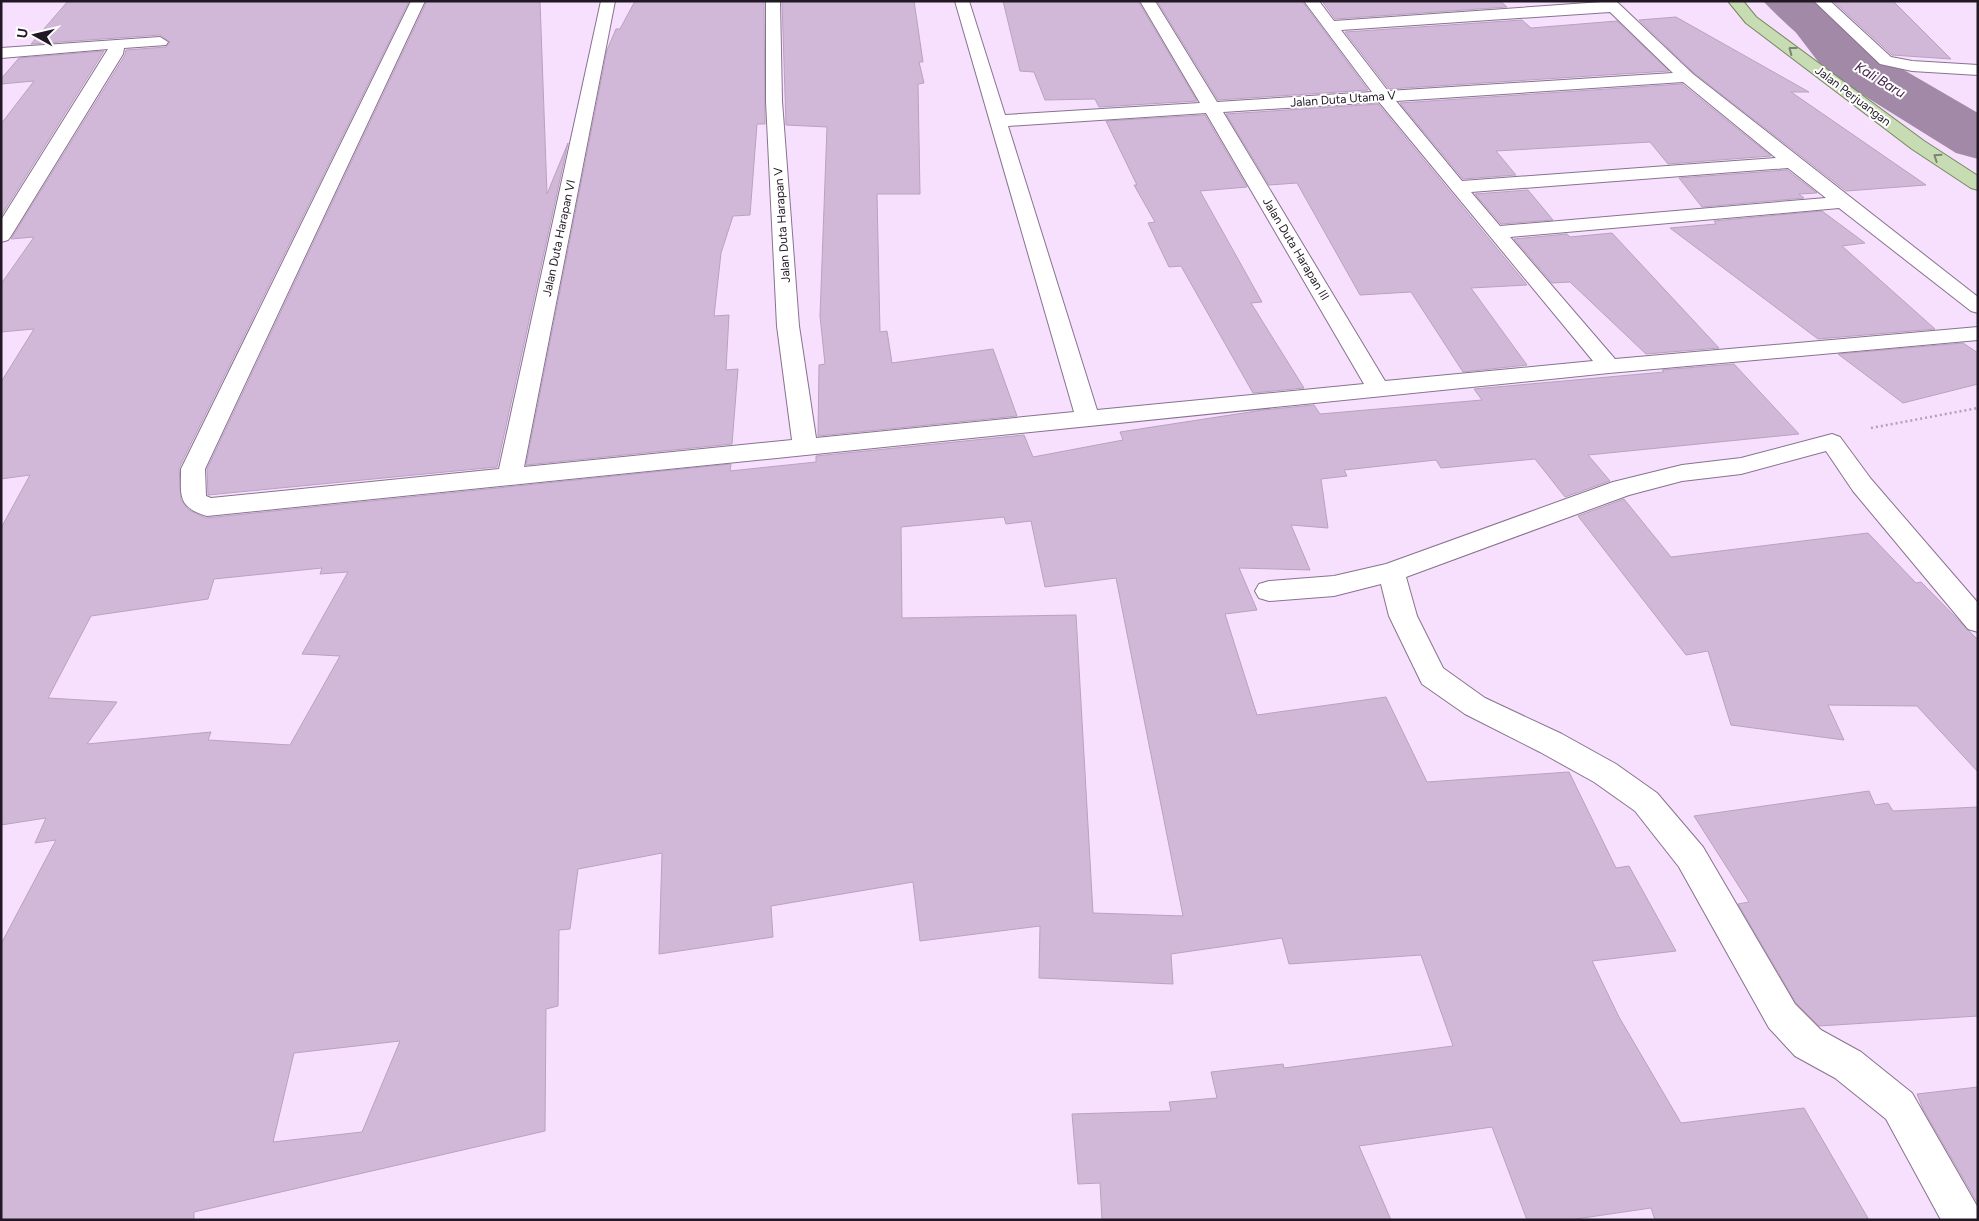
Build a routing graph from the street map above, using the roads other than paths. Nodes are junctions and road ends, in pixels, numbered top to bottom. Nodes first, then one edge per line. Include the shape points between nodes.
1 (418, 1) edge
2 (608, 1) edge
3 (773, 1) edge
4 (962, 1) edge
5 (1147, 1) edge
6 (1312, 1) edge
7 (1735, 1) edge
8 (1821, 1) edge
9 (1610, 4) edge
10 (1331, 26) junction
11 (160, 42) dead end
12 (117, 44) junction
13 (1, 53) edge
14 (1978, 70) edge
15 (1687, 77) junction
16 (1384, 96) junction
17 (1214, 107) junction
18 (999, 120) junction
19 (1792, 162) junction
20 (1978, 184) edge
21 (1458, 187) junction
22 (1845, 202) junction
23 (1496, 232) junction
24 (1, 236) edge
25 (1978, 307) edge
26 (1978, 333) edge
27 (1609, 366) junction
28 (1379, 390) junction
29 (1088, 419) junction
30 (805, 447) junction
31 (510, 475) junction
32 (1391, 572) junction
33 (1269, 590) dead end
34 (1978, 622) edge
35 (1963, 1220) edge

1 - 31 street via 194,469 194,500 207,507
2 - 31 street, Jalan Duta Harapan VI
3 - 30 street, Jalan Duta Harapan V via 774,101 788,326
4 - 18 street
5 - 17 street, Jalan Duta Harapan III
6 - 10 street
20 -> 7 main road, Jalan Perjuangan via 1918,144 1759,26
8 - 14 street via 1886,61
9 - 10 street
9 - 15 street
10 - 16 street
11 - 12 street
12 - 13 street
12 - 24 street via 115,54
15 - 16 street, Jalan Duta Utama V
15 - 19 street
16 - 17 street, Jalan Duta Utama V
16 - 21 street
17 - 18 street, Jalan Duta Utama V
17 - 28 street, Jalan Duta Harapan III via 1238,154
18 - 29 street
19 - 21 street
19 - 22 street
21 - 23 street
22 - 23 street
22 - 25 street
23 - 27 street
26 - 27 street
27 - 28 street
28 - 29 street
29 - 30 street
30 - 31 street
32 - 33 street via 1334,586
32 - 34 street via 1622,488 1682,473 1741,466 1832,442 1862,486
32 - 35 street via 1402,616 1432,676 1475,706 1552,743 1646,802 1690,857 1782,1016 1808,1043 1848,1065 1899,1106

